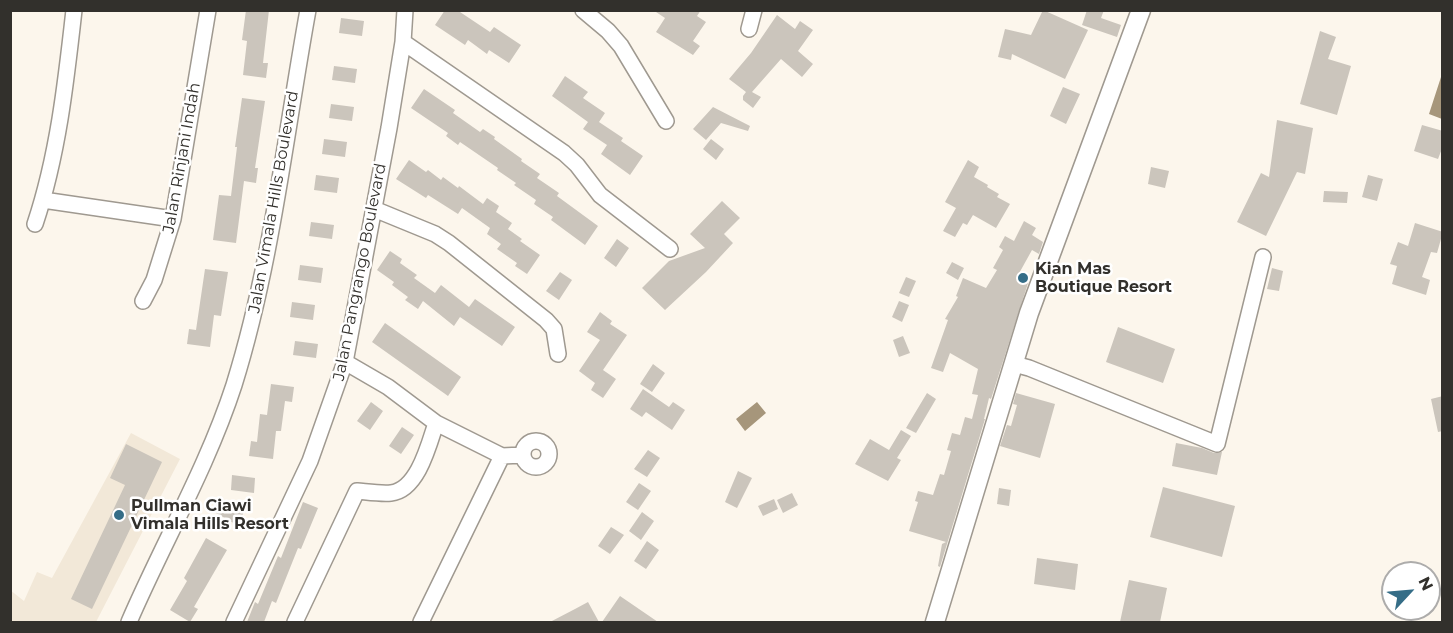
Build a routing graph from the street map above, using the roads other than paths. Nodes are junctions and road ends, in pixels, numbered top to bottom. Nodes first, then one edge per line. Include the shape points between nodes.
1 (74, 10) edge
2 (208, 10) edge
3 (308, 10) edge
4 (405, 10) edge
5 (583, 10) edge
6 (754, 10) edge
7 (1141, 10) edge
8 (749, 29) dead end
9 (403, 42) junction
10 (666, 122) dead end
11 (43, 200) junction
12 (374, 208) junction
13 (173, 219) junction
14 (35, 224) dead end
15 (670, 249) dead end
16 (1263, 257) dead end
17 (143, 301) dead end
18 (558, 354) dead end
19 (345, 362) junction
20 (1014, 364) junction
21 (436, 423) junction
22 (523, 455) dead end
23 (502, 456) junction
24 (129, 622) edge
25 (234, 622) edge
26 (295, 622) edge
27 (421, 622) edge
28 (935, 622) edge

1 - 11 street via 64,95
2 - 13 street, Jalan Rinjani Indah
3 - 24 street, Jalan Vimala Hills Boulevard via 273,223 242,359 208,452
4 - 9 street, Jalan Pangrango Boulevard
5 - 10 street via 621,46
6 - 8 street
7 - 20 street via 1029,313
9 - 12 street, Jalan Pangrango Boulevard
9 - 15 street via 564,153 600,195
11 - 13 street
11 - 14 street
12 - 18 street via 449,243 551,324
12 - 19 street, Jalan Pangrango Boulevard
13 - 17 street, Jalan Rinjani Indah via 154,280
16 - 20 street via 1217,444
19 - 21 street via 388,387
19 - 25 street, Jalan Pangrango Boulevard via 310,461
20 - 28 street
21 - 23 street
21 - 26 street via 419,471 406,486 393,493 357,491
22 - 23 street
23 - 27 street

